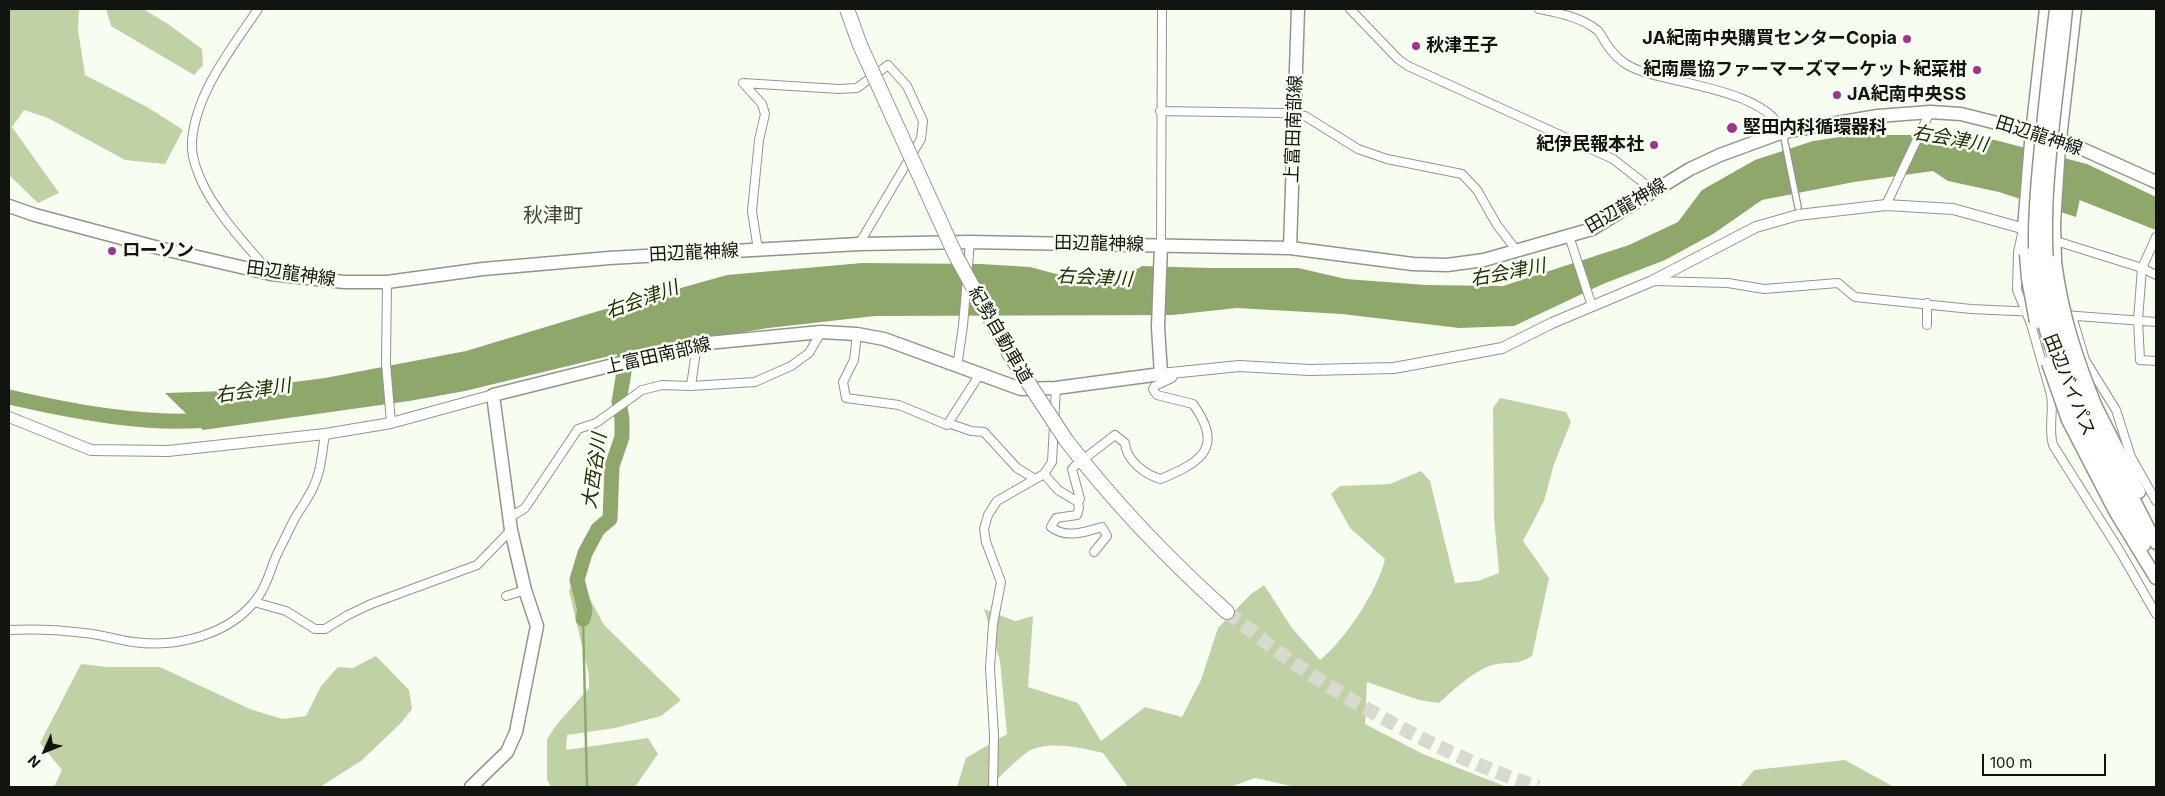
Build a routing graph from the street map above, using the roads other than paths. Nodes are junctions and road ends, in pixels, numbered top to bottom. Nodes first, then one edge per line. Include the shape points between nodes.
1 (258, 9) edge
2 (846, 9) edge
3 (1162, 9) edge
4 (1298, 9) edge
5 (1350, 9) edge
6 (1539, 9) edge
7 (2046, 9) edge
8 (2056, 9) edge
9 (2066, 9) edge
10 (2075, 9) edge
11 (1160, 110) junction
12 (1930, 112) junction
13 (1296, 116) junction
14 (1783, 135) junction
15 (2032, 136) junction
16 (2060, 143) junction
17 (2156, 182) edge
18 (1654, 190) junction
19 (1888, 200) junction
20 (9, 206) edge
21 (1798, 211) junction
22 (2024, 228) junction
23 (2156, 237) edge
24 (1570, 239) junction
25 (2056, 241) junction
26 (970, 242) junction
27 (859, 244) junction
28 (1290, 248) junction
29 (1160, 249) junction
30 (758, 250) junction
31 (1517, 251) junction
32 (2143, 265) junction
33 (271, 274) junction
34 (2156, 276) edge
35 (1652, 281) junction
36 (387, 282) junction
37 (1927, 303) junction
38 (1592, 304) junction
39 (2025, 310) junction
40 (2072, 316) junction
41 (2138, 320) junction
42 (2156, 322) edge
43 (1927, 325) dead end
44 (821, 332) junction
45 (857, 334) junction
46 (697, 344) junction
47 (2131, 360) dead end
48 (2140, 360) junction
49 (2156, 361) edge
50 (957, 367) junction
51 (1175, 372) junction
52 (980, 374) junction
53 (1161, 374) junction
54 (691, 386) junction
55 (1056, 388) junction
56 (493, 395) junction
57 (2083, 413) junction
58 (9, 417) edge
59 (391, 423) junction
60 (948, 423) junction
61 (325, 434) junction
62 (1089, 455) dead end
63 (1075, 466) dead end
64 (1044, 474) junction
65 (1035, 479) junction
66 (2156, 501) edge
67 (1078, 502) junction
68 (510, 524) junction
69 (2156, 527) edge
70 (2156, 543) edge
71 (1094, 552) dead end
72 (2156, 566) edge
73 (2156, 578) edge
74 (524, 590) junction
75 (506, 596) dead end
76 (254, 602) junction
77 (1227, 612) tunnel mouth
78 (2156, 614) edge
79 (9, 630) edge
80 (470, 787) edge
81 (993, 787) edge

1 - 33 street via 210,87 192,142 202,180 217,208
2 - 77 highway, 紀勢自動車道, bridge via 956,256 1010,355 1093,475 1145,535
3 - 11 street
4 - 13 main road, 上富田南部線
5 - 18 street via 1408,66 1613,159
6 - 14 street via 1598,30 1623,65 1758,105 1772,117
7 - 15 main road
8 - 57 main road, 田辺バイパス, bridge via 2035,204 2035,248 2046,328 2058,367
9 - 57 main road, 田辺バイパス, bridge via 2046,195 2046,247 2056,326
10 - 16 main road
11 - 13 street
11 - 29 street
12 - 14 main road, 田辺龍神線 via 1878,116
12 - 15 main road, 田辺龍神線 via 1960,114
12 - 19 street
13 - 28 main road, 上富田南部線
13 - 31 street via 1304,116 1358,149 1387,159 1462,174 1477,190 1497,226
14 - 18 main road, 田辺龍神線 via 1713,158
14 - 21 street
15 - 16 main road, 田辺龍神線
15 - 22 main road
16 - 17 main road, 田辺龍神線
16 - 25 main road via 2054,223
18 - 24 main road, 田辺龍神線
19 - 21 street
19 - 22 street via 1953,209
20 - 33 main road, 田辺龍神線 via 159,248
21 - 35 street via 1756,227
22 - 25 street
22 - 39 street via 2019,242 2017,290
22 - 57 main road, bridge via 2036,322
23 - 32 street
24 - 31 main road, 田辺龍神線
24 - 38 street
25 - 32 street
25 - 57 main road, bridge via 2059,296
26 - 27 main road, 田辺龍神線
26 - 29 main road, 田辺龍神線
26 - 50 street, bridge
27 - 30 main road, 田辺龍神線
27 - 30 street via 922,139 923,121 908,86 888,64 857,88 743,83 762,104 765,114 752,211
28 - 29 main road, 田辺龍神線
28 - 31 main road, 田辺龍神線 via 1438,265 1484,260
29 - 53 main road via 1158,327
30 - 36 main road, 田辺龍神線 via 609,258 483,269
32 - 34 street
32 - 41 street
33 - 36 main road, 田辺龍神線 via 344,282
35 - 37 street via 1728,283 1764,289 1838,283 1855,297
35 - 38 street
36 - 59 street via 386,363
37 - 39 street via 1971,309
37 - 43 street
38 - 51 street via 1502,348 1394,368 1310,370 1239,366
39 - 40 street
39 - 78 street via 2052,395 2050,435 2053,445
40 - 41 street
40 - 66 street via 2084,360 2116,410 2131,457
41 - 42 street
41 - 48 street
44 - 45 main road, 上富田南部線
44 - 46 main road, 上富田南部線
44 - 54 street via 809,353 791,366 755,382
45 - 50 main road, 上富田南部線 via 927,354
45 - 60 street via 854,360 843,382 846,398 899,405
46 - 54 street
46 - 56 main road, 上富田南部線
47 - 48 street
48 - 49 street
50 - 52 main road, 上富田南部線
51 - 53 street
51 - 62 street via 1172,378 1153,389 1157,394 1193,404 1201,414 1208,438 1206,449 1196,462 1161,479 1153,477 1142,470 1126,452 1125,443 1115,435
52 - 55 main road, 上富田南部線 via 1021,389
52 - 60 street
53 - 55 main road, 上富田南部線
54 - 68 street via 662,385 642,390 596,423 578,429 525,508
55 - 64 street via 1052,462
56 - 59 street
56 - 68 main road
57 - 69 main road
57 - 70 main road, 田辺バイパス
57 - 72 main road, 田辺バイパス
57 - 73 main road via 2115,511
58 - 61 street via 91,450 168,451
59 - 61 street
60 - 65 street via 984,432 1017,468
61 - 76 street via 319,472 310,494
63 - 67 street via 1072,469 1080,499
64 - 65 street
64 - 67 street via 1058,490
65 - 81 street via 997,501 984,529 1001,582 993,624 990,668
67 - 71 street via 1076,515 1056,518 1051,527 1058,532 1078,534 1102,527 1107,536
68 - 74 main road
68 - 76 street via 476,565 371,604 325,629 315,629 286,611
74 - 75 street
74 - 80 main road via 537,626 516,732 507,752
76 - 79 street via 235,619 214,631 166,644 85,633

